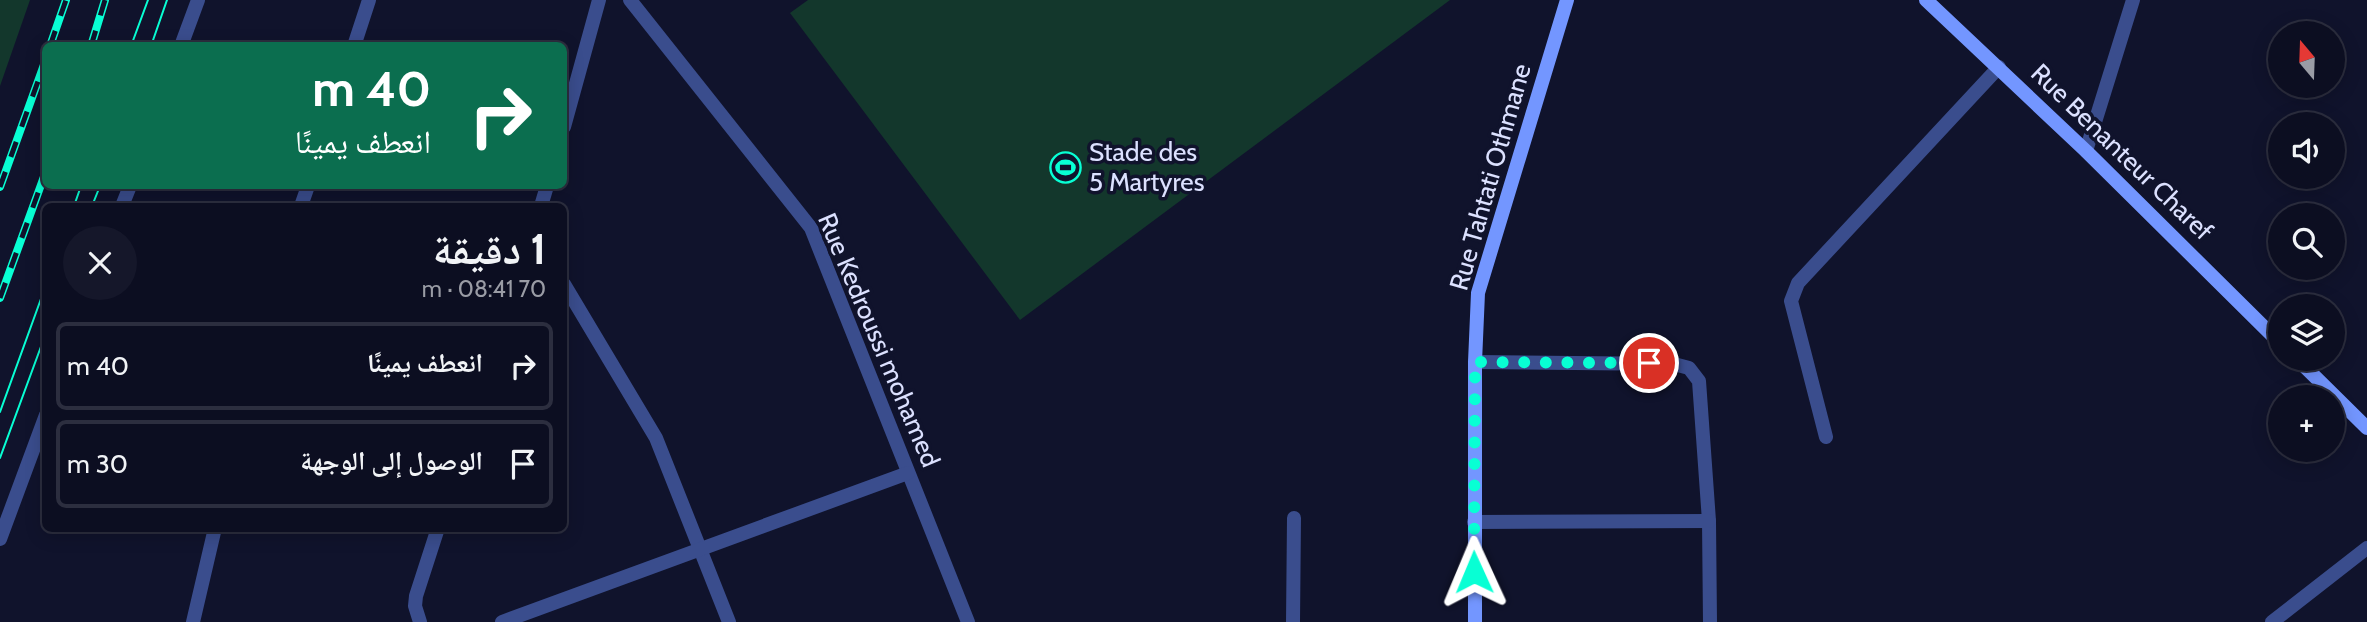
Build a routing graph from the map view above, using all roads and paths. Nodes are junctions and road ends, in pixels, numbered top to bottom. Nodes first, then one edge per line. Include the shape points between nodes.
1 (198, 0) edge
2 (369, 0) edge
3 (599, 0) edge
4 (630, 0) edge
5 (1567, 0) edge
6 (1926, 0) edge
7 (2133, 0) edge
8 (182, 42) edge
9 (355, 42) edge
10 (1999, 67) junction
11 (567, 116) edge
12 (2086, 151) junction
13 (567, 289) edge
14 (2268, 330) edge
15 (1475, 362) junction
16 (2309, 371) edge
17 (42, 426) edge
18 (2367, 428) edge
19 (1826, 437) dead end
20 (908, 473) junction
21 (1294, 518) dead end
22 (1474, 522) junction
23 (1709, 522) junction
24 (214, 532) edge
25 (437, 532) edge
26 (0, 539) edge
27 (2367, 548) edge
28 (700, 550) junction
29 (194, 622) edge
30 (420, 622) edge
31 (502, 622) edge
32 (729, 622) edge
33 (968, 622) edge
34 (1293, 622) edge
35 (1475, 622) edge
36 (1710, 622) edge
37 (2272, 622) edge

1 - 8 street
2 - 9 street
3 - 11 street
4 - 20 street, Rue Kedroussi mohamed via 811,228
5 - 15 main road, Rue Tahtati Othmane via 1478,293
6 - 10 main road, Rue Benanteur Charef
7 - 12 street
10 - 12 main road, Rue Benanteur Charef
10 - 19 street via 1798,283 1791,301
12 - 14 main road, Rue Benanteur Charef
13 - 28 street via 656,438
15 - 22 main road, Rue Tahtati Othmane
15 - 23 street via 1674,364 1689,368 1699,381
16 - 18 main road
17 - 26 street
20 - 28 street
20 - 33 street, Rue Kedroussi mohamed
21 - 34 street
22 - 23 street
22 - 35 main road, Rue Tahtati Othmane
23 - 36 street
24 - 29 street
25 - 30 street via 416,596
27 - 37 street
28 - 31 street
28 - 32 street

